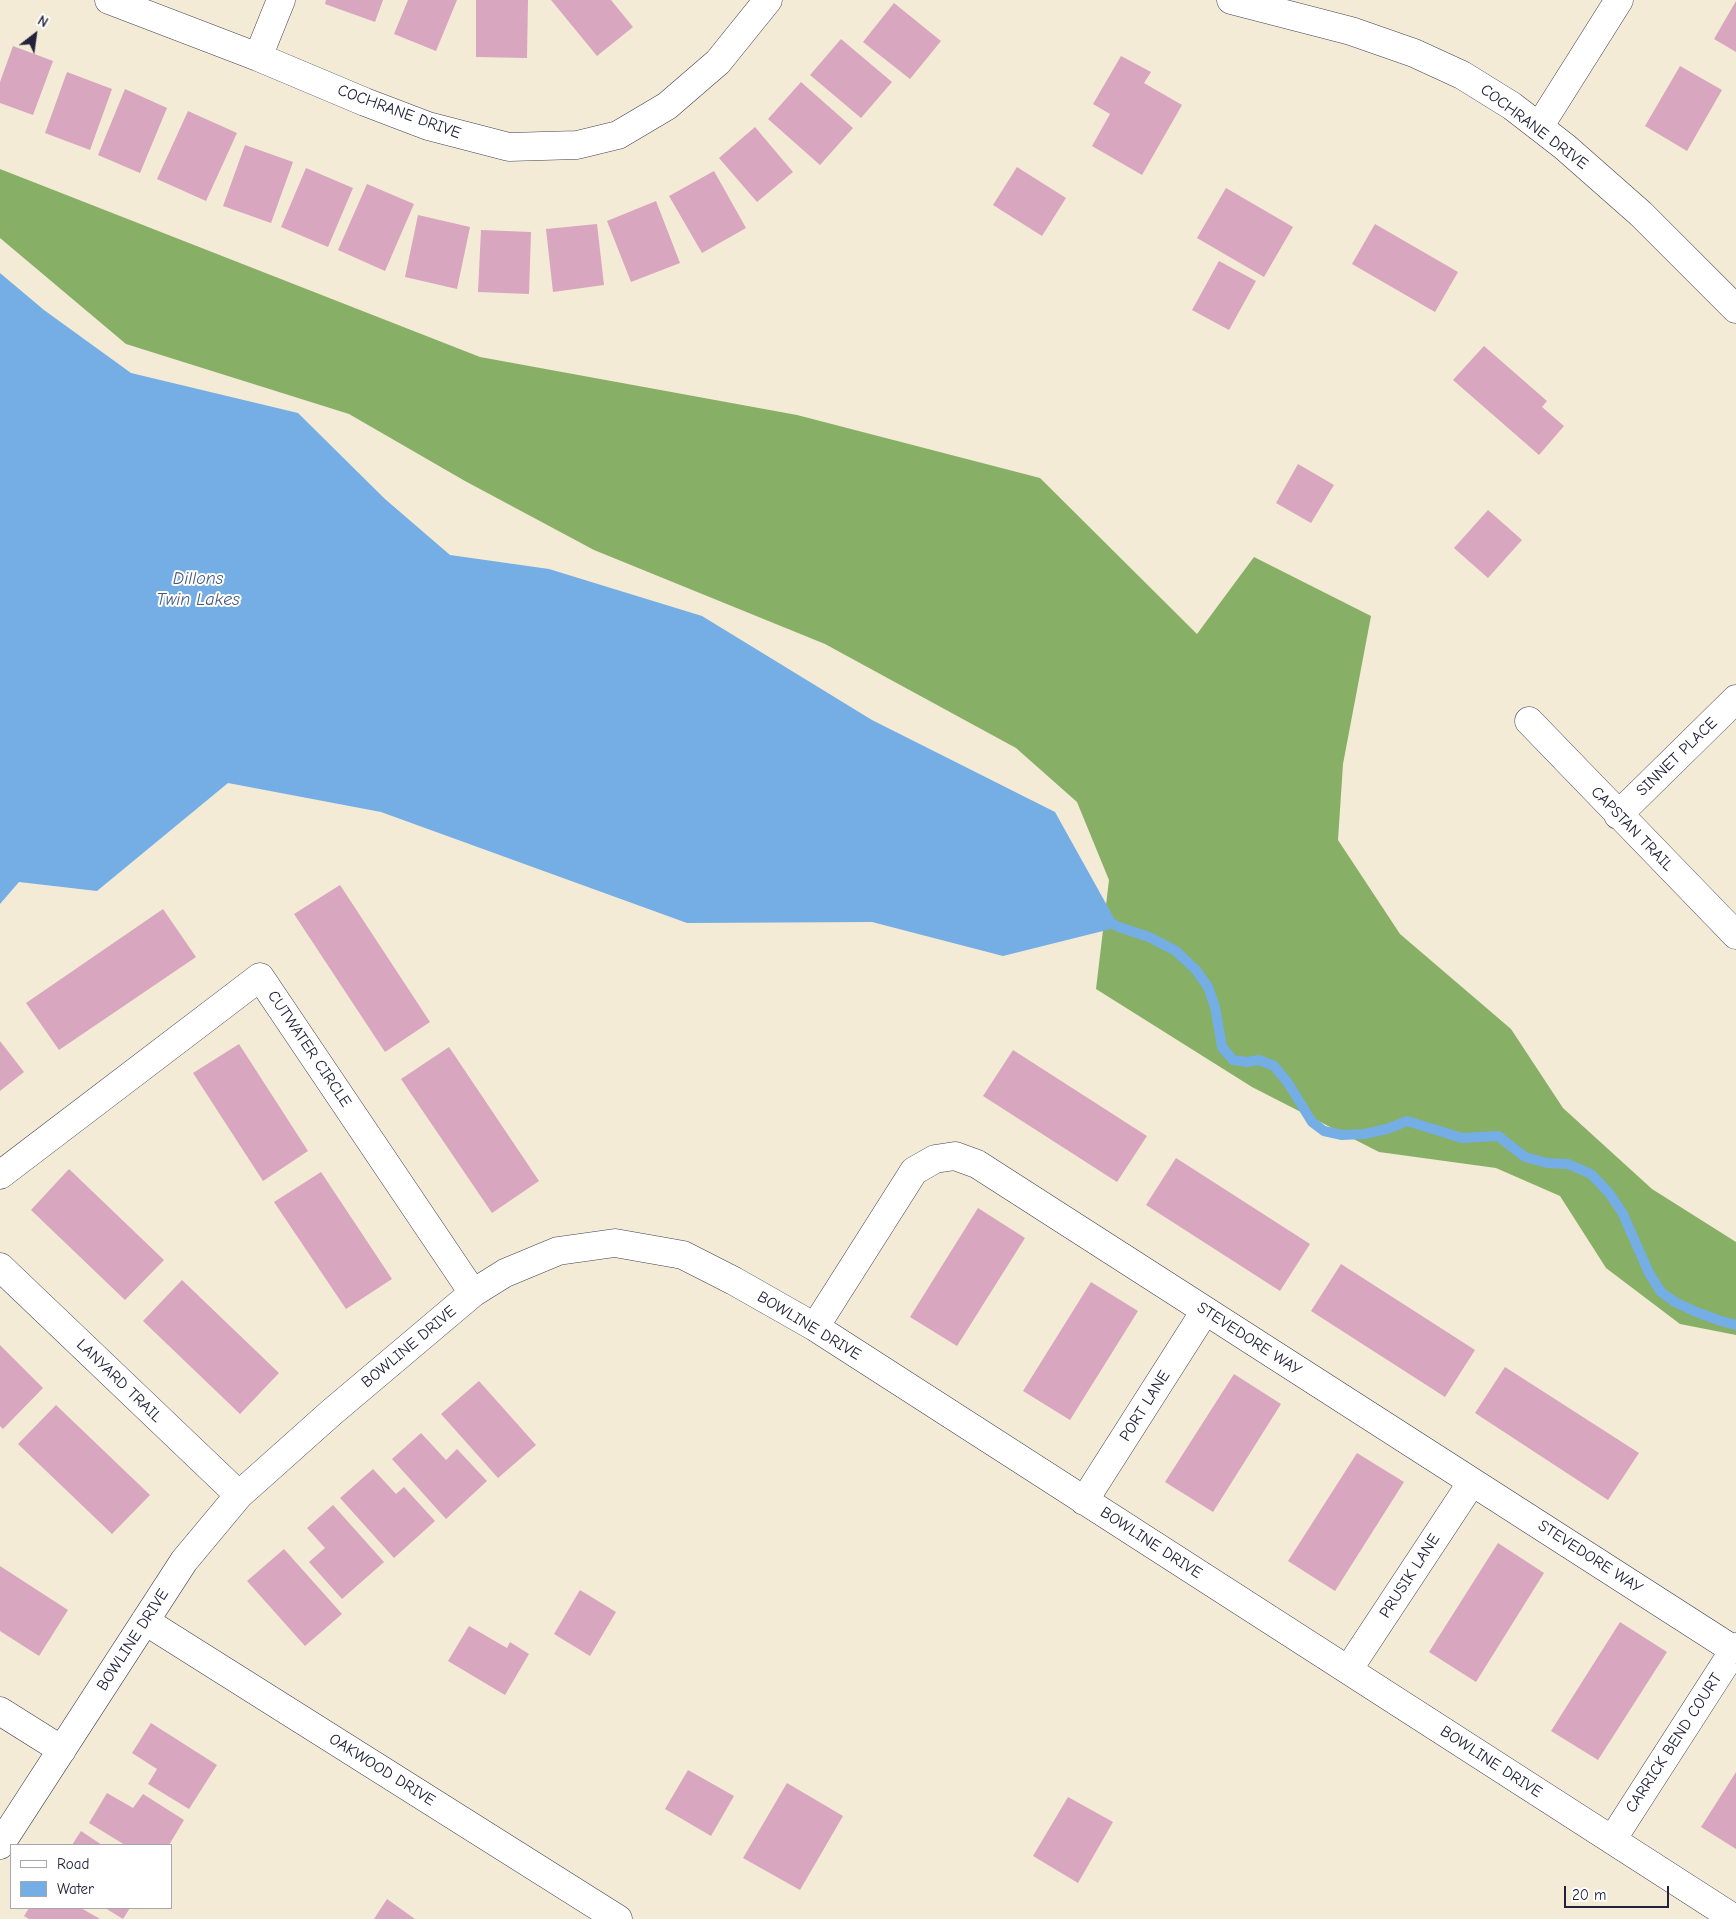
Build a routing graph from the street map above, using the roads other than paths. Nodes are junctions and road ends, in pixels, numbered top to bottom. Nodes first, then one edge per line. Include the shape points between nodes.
1 (109, 0) edge
2 (281, 0) edge
3 (768, 0) edge
4 (1231, 0) edge
5 (1619, 0) edge
6 (258, 57) junction
7 (1539, 128) junction
8 (1736, 309) edge
9 (1736, 700) edge
10 (1529, 721) dead end
11 (1618, 814) junction
12 (1736, 935) edge
13 (0, 1175) edge
14 (0, 1267) edge
15 (473, 1293) junction
16 (1205, 1311) junction
17 (815, 1327) junction
18 (1472, 1482) junction
19 (239, 1495) junction
20 (1084, 1501) junction
21 (145, 1621) junction
22 (1735, 1648) edge
23 (1348, 1670) junction
24 (0, 1712) edge
25 (62, 1750) junction
26 (1612, 1840) junction
27 (0, 1845) edge
28 (618, 1919) edge
29 (1735, 1919) edge

1 - 6 street, COCHRANE DRIVE
2 - 6 street
3 - 6 street, COCHRANE DRIVE via 718,62 667,106 618,135 577,145 509,147 428,126
4 - 7 street, COCHRANE DRIVE via 1351,31 1414,53 1462,75 1512,106
5 - 7 street
7 - 8 street, COCHRANE DRIVE via 1641,214
9 - 11 street, SINNET PLACE
10 - 11 street, CAPSTAN TRAIL
11 - 12 street, CAPSTAN TRAIL
13 - 15 street, CUTWATER CIRCLE via 260,977
14 - 19 street, LANYARD TRAIL
15 - 17 street, BOWLINE DRIVE via 505,1273 558,1251 615,1244 683,1255
15 - 19 street, BOWLINE DRIVE
16 - 17 street, STEVEDORE WAY via 977,1164 956,1156 935,1159 914,1171
16 - 18 street, STEVEDORE WAY
16 - 20 street, PORT LANE
17 - 20 street, BOWLINE DRIVE
18 - 22 street, STEVEDORE WAY
18 - 23 street, PRUSIK LANE
19 - 21 street, BOWLINE DRIVE via 184,1561
20 - 23 street, BOWLINE DRIVE
21 - 25 street, BOWLINE DRIVE
21 - 28 street, OAKWOOD DRIVE
22 - 26 street, CARRICK BEND COURT
23 - 26 street, BOWLINE DRIVE
24 - 25 street
25 - 27 street, BOWLINE DRIVE
26 - 29 street, BOWLINE DRIVE

